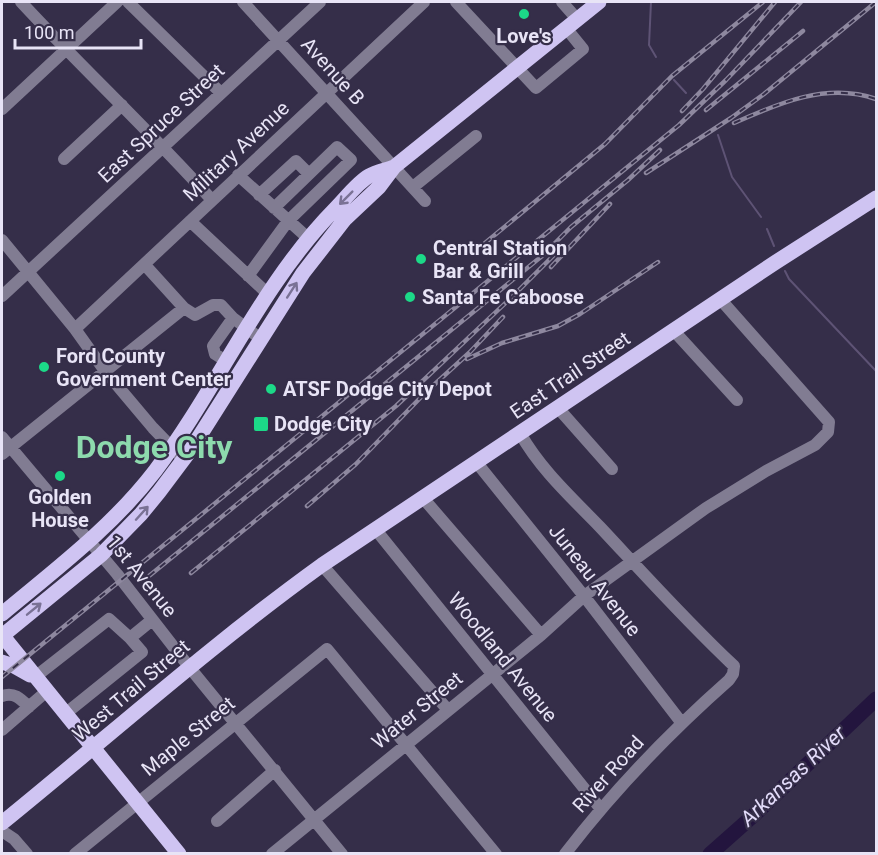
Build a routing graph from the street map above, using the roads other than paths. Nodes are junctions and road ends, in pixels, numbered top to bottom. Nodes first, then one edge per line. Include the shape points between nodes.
1 (21, 2) edge
2 (117, 2) edge
3 (128, 2) edge
4 (243, 2) edge
5 (320, 2) edge
6 (424, 2) edge
7 (456, 2) edge
8 (561, 2) edge
9 (599, 2) edge
10 (572, 24) junction
11 (278, 40) junction
12 (65, 50) junction
13 (517, 68) junction
14 (326, 92) junction
15 (222, 93) junction
16 (122, 105) junction
17 (2, 109) edge
18 (476, 136) dead end
19 (164, 147) junction
20 (64, 159) dead end
21 (394, 167) junction
22 (309, 174) junction
23 (238, 175) junction
24 (413, 187) junction
25 (259, 195) junction
26 (876, 198) edge
27 (211, 199) junction
28 (425, 201) dead end
29 (274, 208) junction
30 (190, 220) junction
31 (288, 221) junction
32 (309, 239) junction
33 (2, 240) edge
34 (145, 265) junction
35 (28, 273) junction
36 (248, 276) junction
37 (268, 294) junction
38 (2, 296) edge
39 (721, 300) junction
40 (184, 308) junction
41 (233, 318) junction
42 (75, 329) junction
43 (247, 329) junction
44 (674, 331) junction
45 (261, 339) junction
46 (226, 362) junction
47 (105, 371) junction
48 (736, 400) dead end
49 (558, 408) junction
50 (520, 433) junction
51 (2, 437) edge
52 (172, 448) junction
53 (6, 451) edge
54 (184, 460) junction
55 (477, 463) junction
56 (612, 469) dead end
57 (423, 498) junction
58 (376, 530) junction
59 (89, 541) junction
60 (101, 555) junction
61 (632, 562) junction
62 (322, 565) junction
63 (288, 589) joint
64 (584, 596) junction
65 (2, 614) edge
66 (153, 620) junction
67 (541, 635) junction
68 (2, 636) edge
69 (130, 638) junction
70 (2, 662) edge
71 (190, 668) junction
72 (492, 675) junction
73 (40, 683) junction
74 (2, 696) edge
75 (29, 707) junction
76 (448, 710) junction
77 (65, 714) junction
78 (235, 722) junction
79 (681, 722) junction
80 (2, 730) edge
81 (406, 744) junction
82 (93, 749) junction
83 (275, 770) junction
84 (138, 803) junction
85 (600, 808) junction
86 (314, 819) junction
87 (217, 821) dead end
88 (2, 823) edge
89 (2, 831) edge
90 (27, 854) edge
91 (75, 854) edge
92 (179, 854) edge
93 (272, 854) edge
94 (342, 854) edge
95 (496, 854) edge
96 (565, 854) edge

1 - 12 street
2 - 12 street
3 - 15 street
4 - 11 street, Avenue B
5 - 11 street, East Spruce Street
6 - 14 street, Military Avenue
7 - 13 street
8 - 10 street
9 - 10 main road
10 - 13 main road
10 - 13 street via 583,49 536,88
11 - 14 street, Avenue B
11 - 15 street, East Spruce Street
12 - 16 street
12 - 17 street
13 - 21 main road
14 - 21 street, Avenue B
14 - 23 street, Military Avenue
15 - 19 street, East Spruce Street
16 - 19 street
16 - 20 street
18 - 24 street
19 - 27 street
19 - 35 street, East Spruce Street
21 - 24 street, Avenue B
21 -> 32 main road via 368,177
45 -> 21 main road via 324,245
22 - 25 street via 296,161
22 - 29 street
22 - 31 street via 338,147 351,160
23 - 25 street
23 - 27 street, Military Avenue
24 - 28 street, Avenue B
25 - 29 street
26 - 39 main road, East Trail Street
27 - 30 street, Military Avenue
29 - 31 street
30 - 34 street, Military Avenue
30 - 36 street
31 - 32 street
31 - 36 street
32 - 37 main road
33 - 35 street
34 - 40 street
34 - 42 street, Military Avenue
35 - 38 street, East Spruce Street
35 - 42 street
36 - 37 street
37 - 43 main road
39 - 44 main road, East Trail Street
39 - 61 street, Water Street via 829,422 828,432 815,445 706,508
40 - 41 street via 195,315 218,304
40 - 47 street
41 - 43 street
41 - 46 street via 213,346 215,354
42 - 47 street
43 - 45 street
43 - 46 main road
44 - 48 street
44 - 49 main road, East Trail Street
45 - 54 main road
46 - 52 main road
47 - 52 street
47 - 53 street
49 - 50 main road, East Trail Street
49 - 56 street
50 - 55 main road, East Trail Street
50 - 61 street via 530,451
51 - 53 street, 1st Avenue
52 - 54 street
52 - 59 main road via 134,496
53 - 59 street, 1st Avenue
60 -> 54 main road via 141,514
55 - 57 main road, East Trail Street
55 - 64 street, Juneau Avenue
57 - 58 main road, East Trail Street
57 - 67 street
58 - 62 main road, East Trail Street
58 - 72 street, Woodland Avenue
59 - 60 street, 1st Avenue
59 - 65 main road
60 - 66 street, 1st Avenue
68 -> 60 main road
61 - 64 street, Water Street
61 - 79 street, River Road via 734,666 729,680
62 - 63 main road, East Trail Street
62 - 76 street
63 - 71 main road, West Trail Street
64 - 67 street, Water Street
64 - 79 street, Juneau Avenue
66 - 69 street
66 - 71 street, 1st Avenue
67 - 72 street, Water Street
68 - 73 main road
69 - 73 street via 109,619
69 - 77 street via 142,652
70 - 73 main road
71 - 78 street, 1st Avenue
71 - 82 main road, West Trail Street
72 - 76 street, Water Street
72 - 85 street, Woodland Avenue
73 - 75 street
73 - 77 main road
74 - 75 street via 12,694
75 - 80 street
76 - 81 street, Water Street
77 - 82 main road
78 - 81 street, Maple Street via 327,649
78 - 83 street, 1st Avenue
78 - 84 street, Maple Street
79 - 85 street, River Road
81 - 86 street, Water Street
81 - 95 street
82 - 84 main road
82 - 88 main road, West Trail Street
83 - 86 street, 1st Avenue
83 - 87 street
84 - 91 street, Maple Street
84 - 92 main road
85 - 96 street, River Road
86 - 93 street, Water Street
86 - 94 street, 1st Avenue
89 - 90 street

